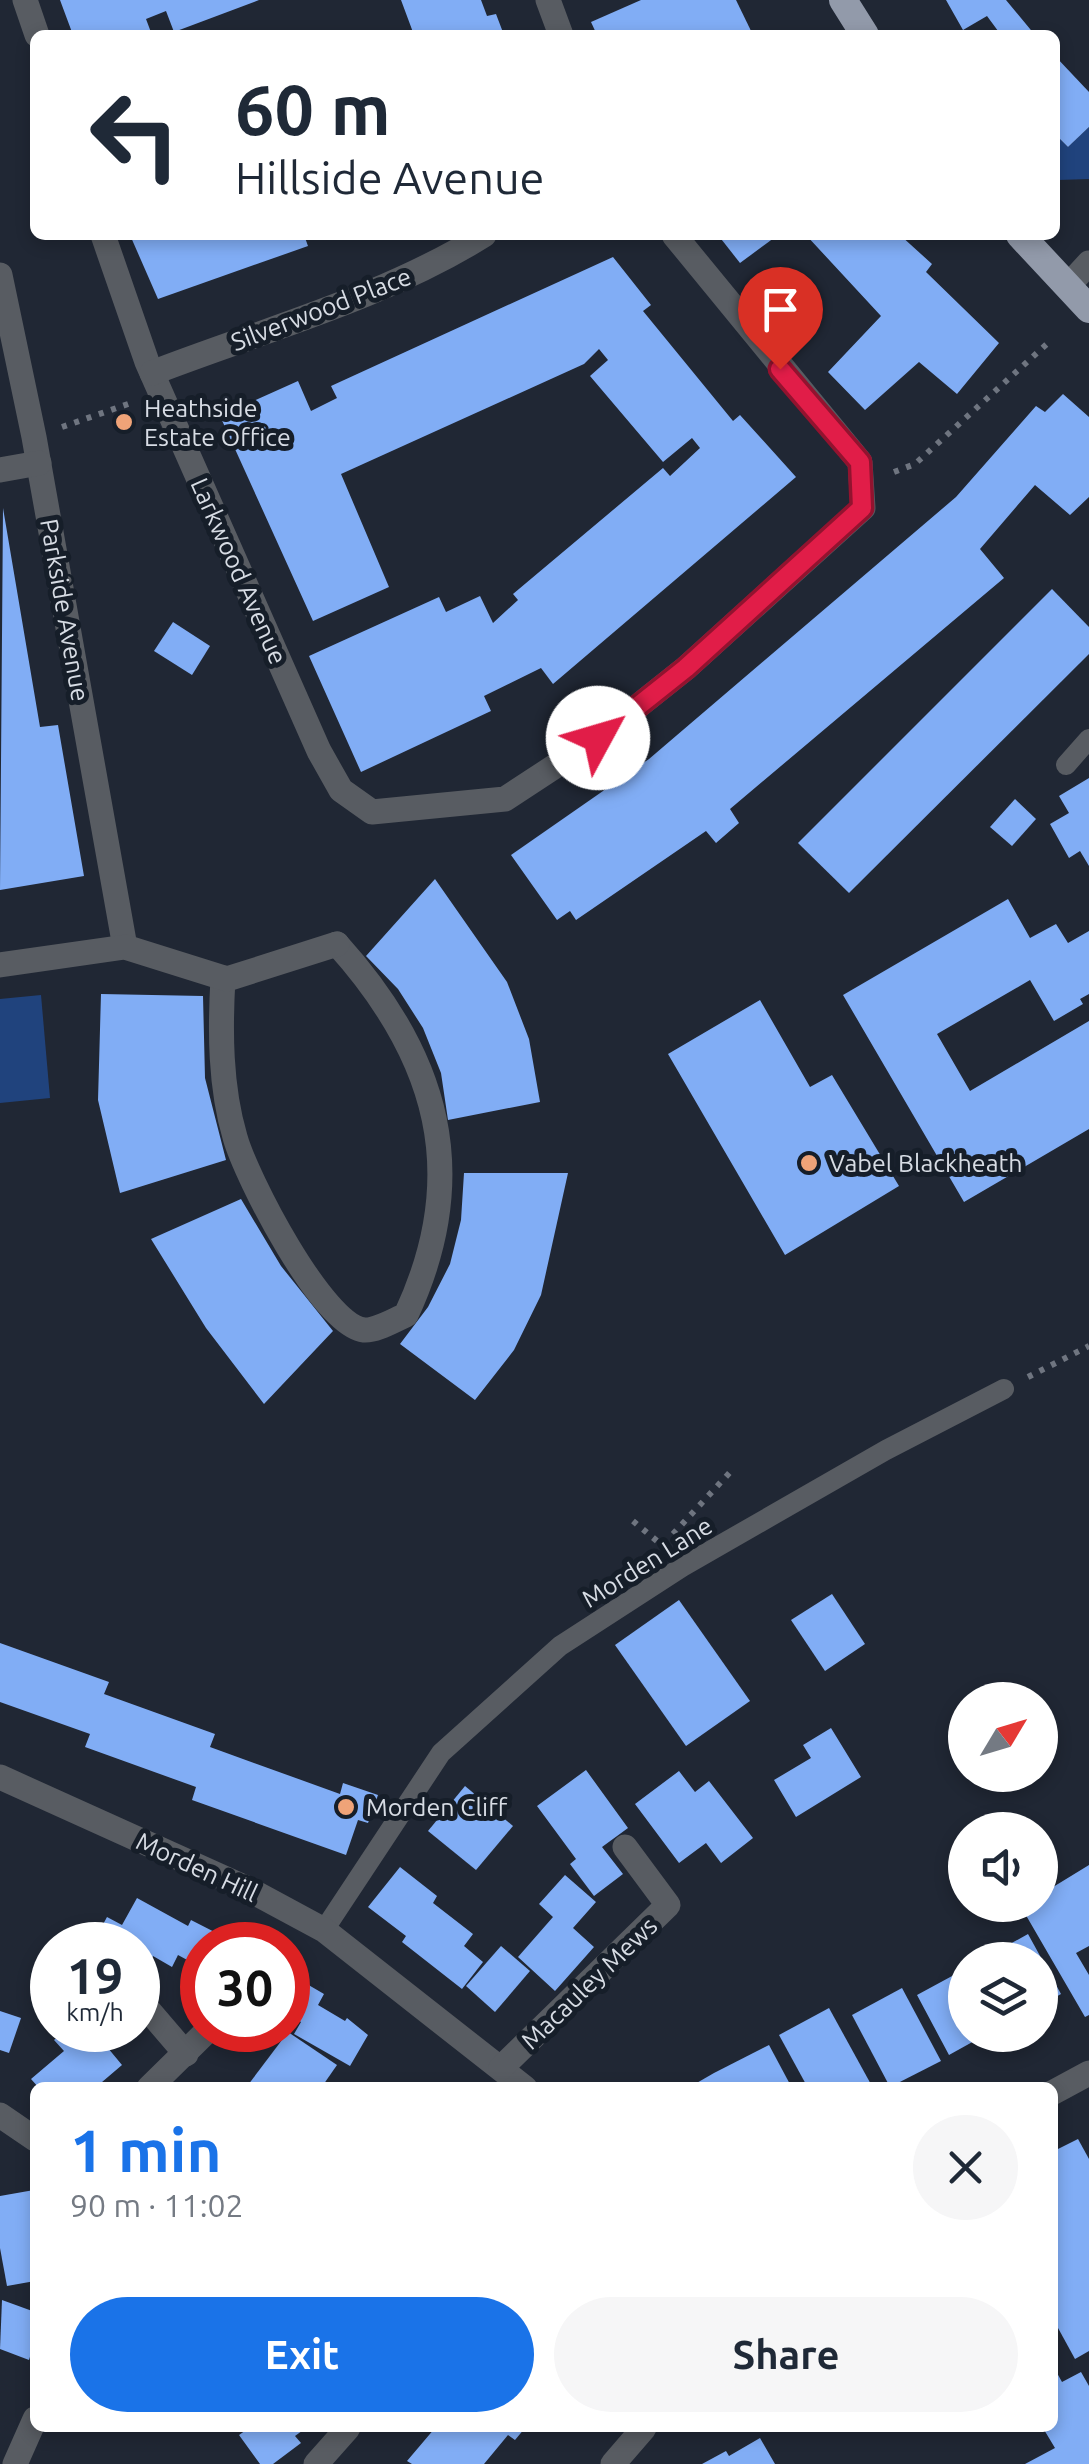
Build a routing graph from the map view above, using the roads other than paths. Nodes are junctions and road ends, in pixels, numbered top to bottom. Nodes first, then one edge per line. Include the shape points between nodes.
1 (25, 0) edge
2 (548, 0) edge
3 (844, 0) edge
4 (35, 30) edge
5 (559, 30) edge
6 (862, 30) edge
7 (105, 240) edge
8 (476, 240) edge
9 (678, 240) edge
10 (1025, 240) edge
11 (1089, 263) edge
12 (0, 275) edge
13 (1068, 287) junction
14 (1089, 310) edge
15 (156, 383) junction
16 (39, 463) junction
17 (0, 470) edge
18 (1089, 739) edge
19 (1066, 765) dead end
20 (125, 947) junction
21 (0, 964) edge
22 (223, 978) junction
23 (1004, 1390) road end
24 (0, 1777) edge
25 (625, 1847) dead end
26 (324, 1930) junction
27 (160, 2024) edge
28 (186, 2054) joint
29 (501, 2068) junction
30 (1089, 2073) edge
31 (156, 2082) edge
32 (518, 2082) edge
33 (1058, 2091) edge
34 (0, 2115) edge
35 (30, 2136) edge
36 (30, 2430) edge
37 (344, 2432) edge
38 (641, 2432) edge
39 (14, 2464) edge
40 (316, 2464) edge
41 (613, 2464) edge

1 - 4 street
2 - 5 street
3 - 6 highway
7 - 15 street, Larkwood Avenue
8 - 15 street, Silverwood Place via 435,266
9 - 15 street, Larkwood Avenue via 860,462 862,508 686,668 598,738 505,799 372,812 341,790
10 - 13 highway
11 - 13 street
12 - 16 street, Parkside Avenue
13 - 14 highway
16 - 17 street
16 - 20 street, Parkside Avenue
18 - 19 lane
20 - 21 street
20 - 22 street
22 - 22 street via 337,944 376,988 409,1041 444,1163 440,1219 406,1315 367,1331 347,1325 258,1191 235,1140 225,1090
23 - 26 lane, Morden Lane via 682,1567 560,1646 441,1753
24 - 26 street, Morden Hill
25 - 29 street, Macauley Mews via 668,1905
26 - 29 street, Morden Hill
27 - 28 street
28 - 31 street
29 - 32 street, Morden Hill
30 - 33 street
34 - 35 street
36 - 39 street
37 - 40 street
38 - 41 street

